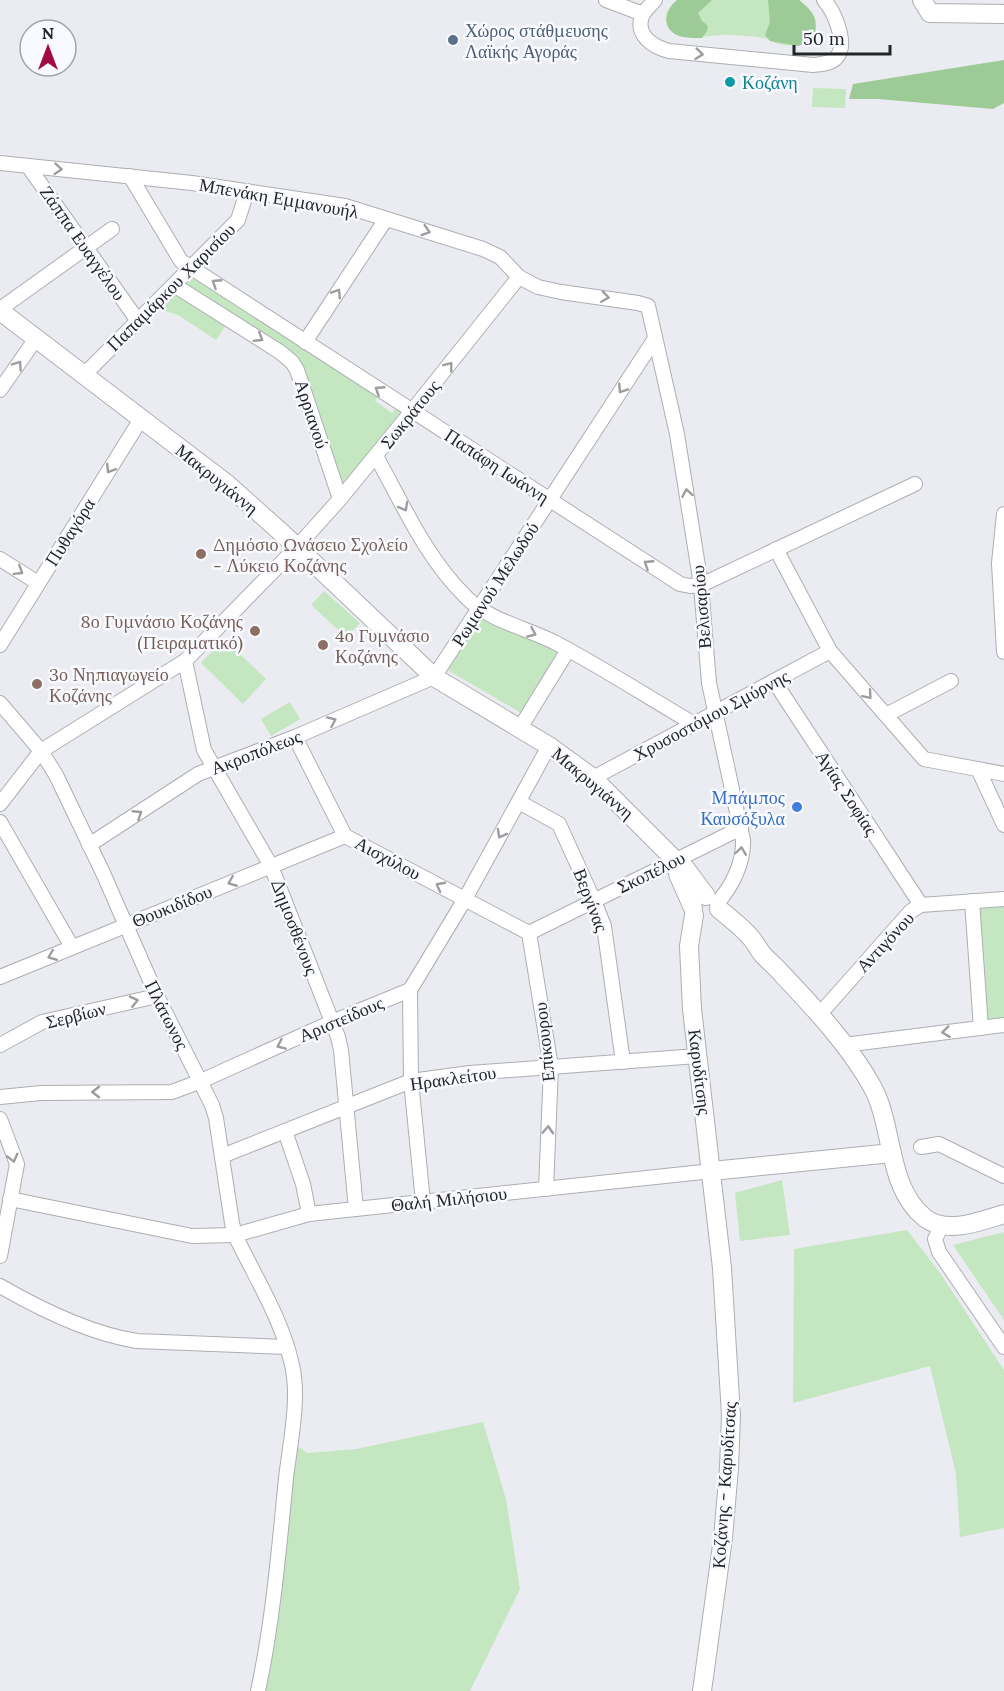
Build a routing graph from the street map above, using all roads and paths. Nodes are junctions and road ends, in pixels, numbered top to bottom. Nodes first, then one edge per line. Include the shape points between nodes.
1 (606, 0) edge
2 (629, 0) edge
3 (655, 0) edge
4 (824, 0) edge
5 (926, 6) edge
6 (1002, 10) edge
7 (643, 14) junction
8 (0, 163) edge
9 (28, 166) junction
10 (130, 176) junction
11 (246, 191) junction
12 (386, 219) junction
13 (112, 229) dead end
14 (86, 248) junction
15 (191, 267) junction
16 (519, 277) junction
17 (174, 285) junction
18 (648, 306) joint
19 (0, 310) edge
20 (138, 321) junction
21 (35, 340) junction
22 (654, 340) junction
23 (305, 342) junction
24 (83, 376) junction
25 (0, 390) edge
26 (412, 411) junction
27 (141, 419) junction
28 (376, 456) junction
29 (915, 484) dead end
30 (340, 499) junction
31 (550, 500) junction
32 (1004, 514) edge
33 (297, 547) junction
34 (776, 549) junction
35 (0, 559) edge
36 (38, 583) junction
37 (701, 585) junction
38 (1002, 588) edge
39 (479, 608) junction
40 (1003, 625) edge
41 (0, 645) edge
42 (568, 650) junction
43 (830, 651) junction
44 (1004, 652) edge
45 (185, 661) junction
46 (434, 677) junction
47 (774, 681) junction
48 (951, 681) dead end
49 (0, 704) edge
50 (714, 713) junction
51 (886, 715) junction
52 (694, 724) junction
53 (520, 728) junction
54 (295, 737) junction
55 (549, 746) junction
56 (41, 752) junction
57 (216, 768) junction
58 (978, 769) junction
59 (1004, 774) edge
60 (593, 778) junction
61 (519, 801) junction
62 (0, 804) edge
63 (0, 822) edge
64 (1004, 825) edge
65 (741, 828) junction
66 (345, 836) junction
67 (89, 845) junction
68 (675, 860) junction
69 (271, 866) junction
70 (465, 899) junction
71 (1004, 899) edge
72 (594, 900) junction
73 (972, 901) junction
74 (921, 905) junction
75 (707, 910) junction
76 (126, 925) junction
77 (529, 933) junction
78 (72, 947) junction
79 (0, 977) edge
80 (410, 990) junction
81 (157, 996) junction
82 (819, 1015) junction
83 (332, 1022) junction
84 (1004, 1025) edge
85 (981, 1028) junction
86 (0, 1045) edge
87 (844, 1046) junction
88 (697, 1056) junction
89 (623, 1062) junction
90 (551, 1067) junction
91 (201, 1081) junction
92 (411, 1081) junction
93 (0, 1097) edge
94 (346, 1107) junction
95 (0, 1119) edge
96 (285, 1131) junction
97 (921, 1148) dead end
98 (892, 1153) junction
99 (222, 1156) junction
100 (712, 1171) junction
101 (1004, 1176) edge
102 (546, 1189) junction
103 (10, 1199) junction
104 (423, 1202) junction
105 (356, 1209) junction
106 (309, 1214) junction
107 (1004, 1214) edge
108 (942, 1225) junction
109 (235, 1235) junction
110 (0, 1256) edge
111 (0, 1286) edge
112 (287, 1347) junction
113 (1004, 1347) edge
114 (258, 1691) edge
115 (702, 1691) edge

1 - 7 street
2 - 7 street
3 - 7 street
7 -> 4 street via 642,31 658,48 826,64 840,52 835,14
5 - 6 street
8 - 9 street, Μπενάκη Εμμανουήλ
9 -> 10 street, Μπενάκη Εμμανουήλ
9 - 14 street, Ζάππα Ευαγγέλου
10 - 11 street, Μπενάκη Εμμανουήλ
10 - 15 street, Παπάφη Ιωάννη via 181,261
11 - 12 street, Μπενάκη Εμμανουήλ via 345,206
11 - 15 street, Παπαμάρκου Χαρισίου via 238,220
12 -> 16 street, Μπενάκη Εμμανουήλ via 483,249 500,257
23 -> 12 street
13 - 14 street
14 - 19 street
14 - 20 street, Ζάππα Ευαγγέλου
15 - 17 street, Παπαμάρκου Χαρισίου
23 -> 15 street, Παπάφη Ιωάννη
16 -> 18 street, Μπενάκη Εμμανουήλ via 538,287
26 -> 16 street, Σωκράτους
17 - 20 street, Παπαμάρκου Χαρισίου
17 -> 30 street, Αρριανού via 292,362
18 - 22 street, Βελισαρίου
19 - 21 street, Μακρυγιάννη
20 - 24 street, Παπαμάρκου Χαρισίου
21 - 24 street, Μακρυγιάννη
25 -> 21 street
22 -> 31 street, Ρωμανού Μελωδού
37 -> 22 street, Βελισαρίου via 677,434
26 -> 23 street, Παπάφη Ιωάννη
24 - 27 street, Μακρυγιάννη
26 - 28 street, Σωκράτους
26 - 31 street, Παπάφη Ιωάννη
27 - 33 street, Μακρυγιάννη via 227,484
27 -> 36 street, Πυθαγόρα
28 - 30 street, Σωκράτους
28 -> 39 street via 434,560
29 - 34 street
30 - 33 street, Σωκράτους
37 -> 31 street, Παπάφη Ιωάννη via 672,580
31 - 39 street, Ρωμανού Μελωδού
32 - 38 street via 999,563
33 - 45 street, Σωκράτους
33 - 46 street, Μακρυγιάννη
34 - 37 street
34 - 43 street
35 -> 36 street
36 - 41 street, Πυθαγόρα
37 - 50 street, Βελισαρίου via 705,658
38 - 40 street
39 -> 42 street
39 - 46 street, Ρωμανού Μελωδού
40 - 44 street
42 - 52 street
42 - 53 street
43 - 47 street, Χρυσοστόμου Σμύρνης
43 -> 51 street
45 - 56 street, Σωκράτους
45 - 57 street, Δημοσθένους via 204,750
46 - 53 street, Μακρυγιάννη
54 -> 46 street, Ακροπόλεως
47 - 50 street, Χρυσοστόμου Σμύρνης
47 - 74 street, Αγίας Σοφίας
48 - 51 street
49 - 56 street, Πλάτωνος
50 - 52 street, Χρυσοστόμου Σμύρνης
50 - 65 street, Βελισαρίου
51 - 58 street via 924,759
52 - 60 street, Χρυσοστόμου Σμύρνης
53 - 55 street, Μακρυγιάννη
54 - 57 street, Ακροπόλεως
54 - 66 street, Αισχύλου
55 - 60 street, Μακρυγιάννη
55 - 61 street
56 - 62 street, Σωκράτους
56 - 67 street, Πλάτωνος
67 -> 57 street, Ακροπόλεως via 198,774
57 - 69 street, Δημοσθένους
58 - 59 street
58 - 64 street
60 - 68 street, Μακρυγιάννη
61 -> 70 street
61 - 72 street, Βεργίνας via 559,824
63 - 78 street
65 - 68 street, Σκοπέλου
75 -> 65 street, Βελισαρίου via 737,871 744,850
66 - 69 street, Θουκιδίδου
70 -> 66 street, Αισχύλου
67 - 76 street, Πλάτωνος
68 - 72 street, Σκοπέλου
68 - 75 street, Μακρυγιάννη via 685,868
69 -> 76 street, Θουκιδίδου
69 - 83 street, Δημοσθένους
70 - 77 street, Αισχύλου
70 - 80 street
71 - 73 street, Αντιγόνου
72 - 77 street, Σκοπέλου
72 - 89 street, Βεργίνας via 604,926
73 - 74 street, Αντιγόνου
73 - 85 street
74 - 82 street, Αντιγόνου
75 - 82 street, Μακρυγιάννη via 762,954
75 - 88 street, Καρυδίτσης via 691,974
76 - 78 street, Θουκιδίδου
76 - 81 street, Πλάτωνος
77 - 90 street, Επίκουρου
78 -> 79 street, Θουκιδίδου
80 - 83 street, Αριστείδους
80 - 92 street
86 -> 81 street, Σερβίων via 42,1022
81 - 91 street, Πλάτωνος
82 - 87 street, Μακρυγιάννη
83 -> 91 street, Αριστείδους
83 - 94 street, Δημοσθένους via 341,1050
84 - 85 street
85 -> 87 street
87 - 98 street, Μακρυγιάννη via 876,1094
88 - 89 street, Ηρακλείτου
88 - 100 street, Καρυδίτσης
89 - 90 street, Ηρακλείτου
90 - 92 street, Ηρακλείτου
102 -> 90 street, Επίκουρου
91 -> 93 street, Αριστείδους via 172,1092
91 - 99 street, Πλάτωνος via 216,1118
92 - 94 street, Ηρακλείτου
92 - 104 street
94 - 96 street, Ηρακλείτου
94 - 105 street, Δημοσθένους
95 -> 103 street via 17,1164
96 - 99 street, Ηρακλείτου
96 - 106 street
97 - 101 street via 939,1144
98 - 100 street, Θαλή Μιλήσιου
98 - 108 street, Μακρυγιάννη via 915,1209 926,1220
99 - 109 street, Πλάτωνος
100 - 102 street, Θαλή Μιλήσιου
100 - 115 street, Κοζάνης - Καρυδίτσας via 722,1268 730,1444 722,1548
102 - 104 street, Θαλή Μιλήσιου
103 - 109 street, Θαλή Μιλήσιου via 192,1236
103 - 110 street
104 - 105 street, Θαλή Μιλήσιου
105 - 106 street, Θαλή Μιλήσιου
106 - 109 street, Θαλή Μιλήσιου
107 - 108 street via 979,1222
108 - 113 street via 935,1239 939,1252
109 - 112 street, Πλάτωνος
111 - 112 street via 123,1339
112 - 114 street, Πλάτωνος via 293,1366 294,1408

